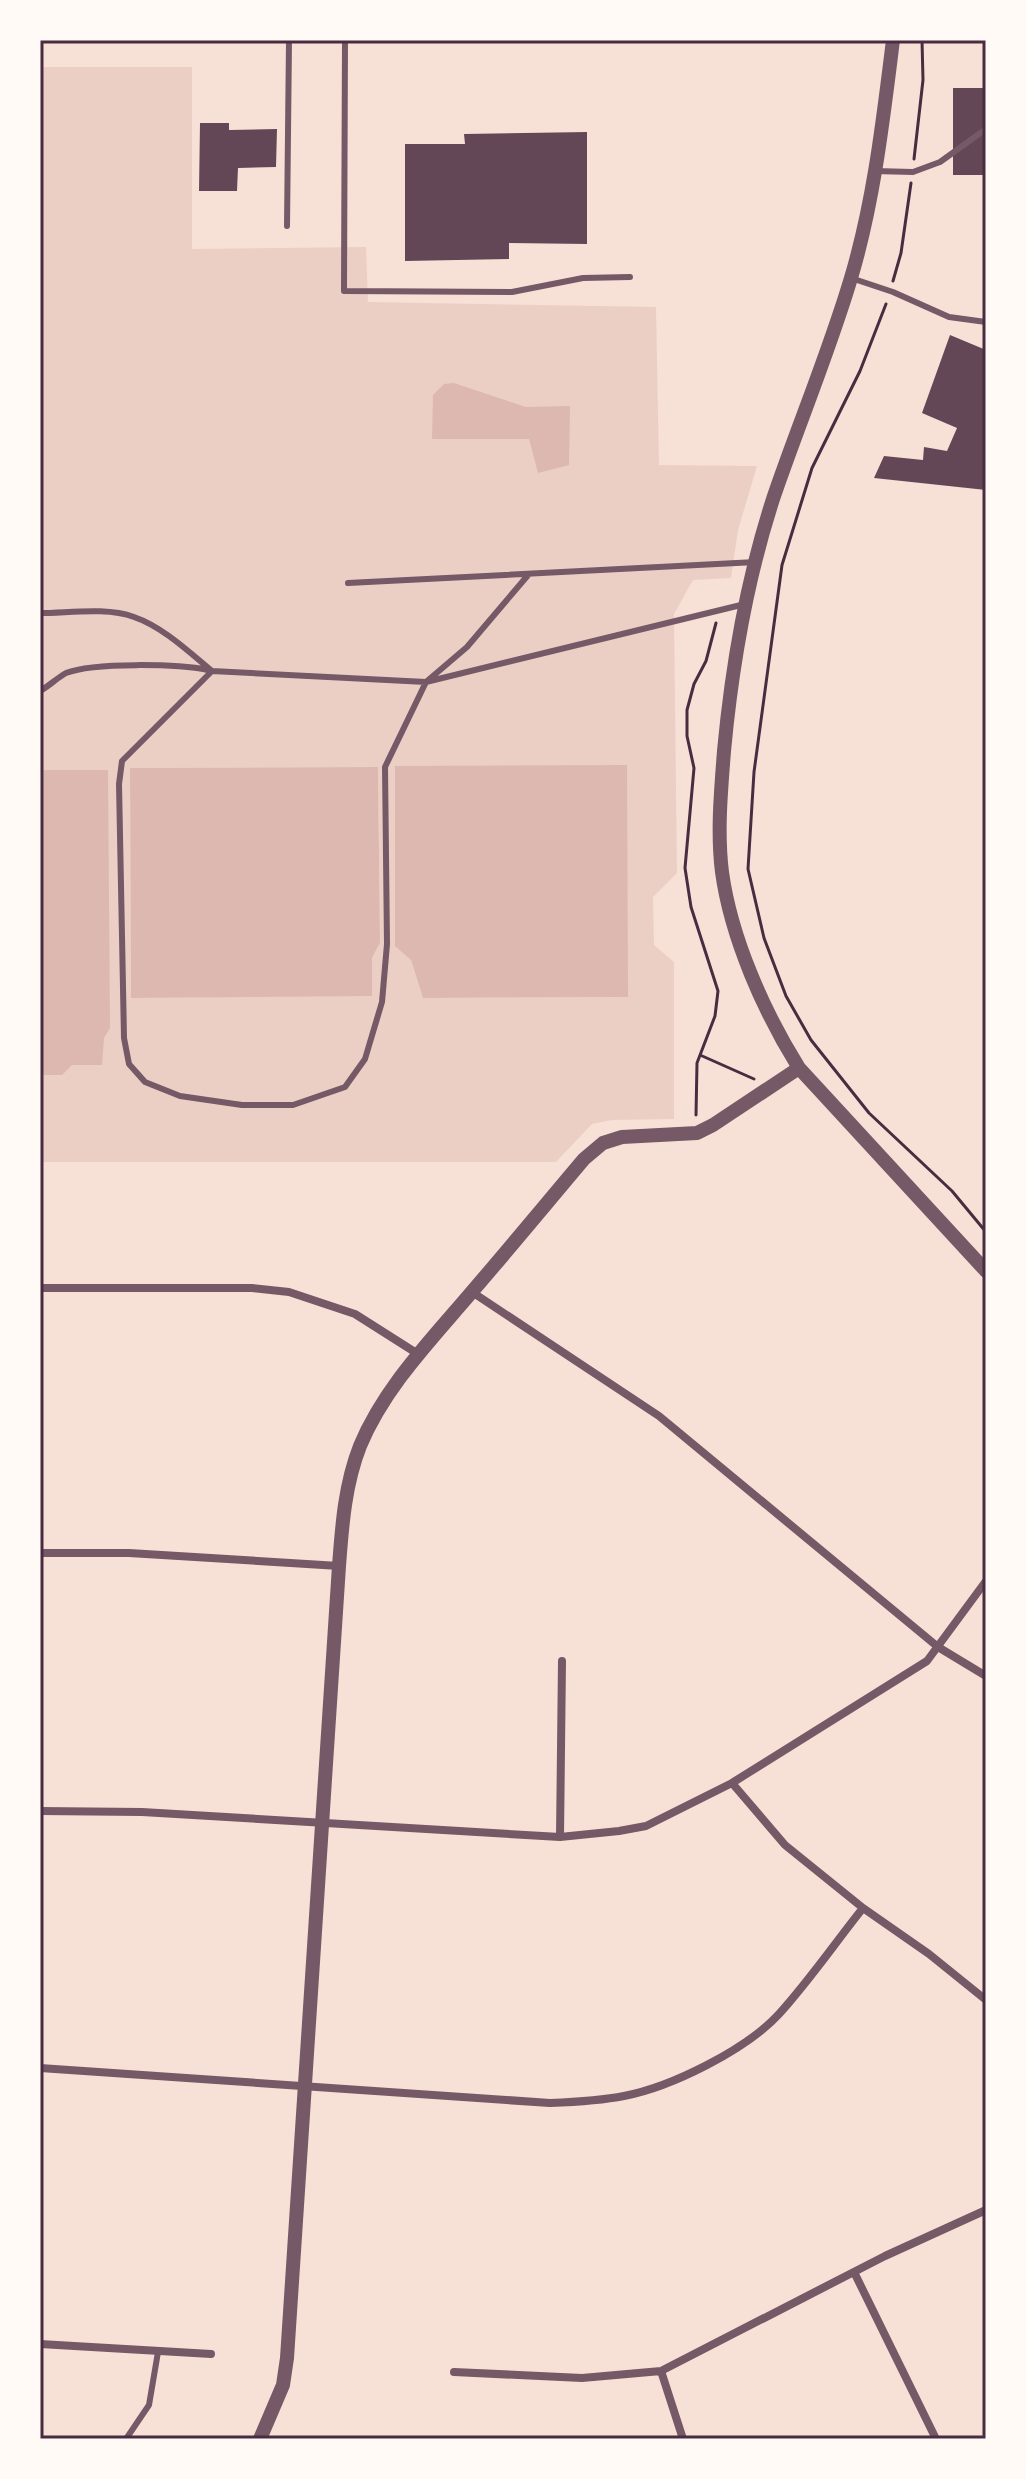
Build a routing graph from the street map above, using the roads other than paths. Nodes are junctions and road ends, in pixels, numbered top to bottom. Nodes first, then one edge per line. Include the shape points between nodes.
1 (289, 40) edge
2 (345, 40) edge
3 (893, 40) edge
4 (986, 129) edge
5 (874, 171) junction
6 (287, 226) dead end
7 (630, 277) dead end
8 (851, 278) junction
9 (986, 322) edge
10 (756, 562) junction
11 (529, 574) junction
12 (348, 583) dead end
13 (745, 604) junction
14 (40, 613) edge
15 (212, 671) junction
16 (426, 682) junction
17 (40, 691) edge
18 (799, 1068) junction
19 (986, 1271) edge
20 (40, 1288) edge
21 (472, 1292) junction
22 (418, 1354) junction
23 (40, 1553) edge
24 (339, 1566) junction
25 (986, 1581) edge
26 (938, 1647) junction
27 (562, 1661) dead end
28 (986, 1676) edge
29 (732, 1783) junction
30 (40, 1811) edge
31 (322, 1823) junction
32 (560, 1837) junction
33 (863, 1908) junction
34 (986, 2000) edge
35 (40, 2068) edge
36 (305, 2087) junction
37 (986, 2210) edge
38 (854, 2272) junction
39 (40, 2344) edge
40 (158, 2352) junction
41 (211, 2354) dead end
42 (661, 2371) junction
43 (454, 2372) dead end
44 (126, 2439) edge
45 (260, 2439) edge
46 (683, 2439) edge
47 (936, 2439) edge

1 - 6 lane
2 - 7 lane via 344,291 512,292 583,278
3 - 5 street
4 - 5 lane via 940,162 913,172
5 - 8 street
8 - 9 lane via 949,317
8 - 10 street
10 - 11 lane
10 - 13 street
11 - 12 lane
11 - 16 lane via 467,647
13 - 16 lane
13 - 18 street via 719,808 722,872 757,988
14 - 15 lane via 134,617 172,638
15 - 16 lane
15 - 16 lane via 122,761 124,1038 129,1064 145,1082 180,1096 242,1105 293,1105 345,1087 365,1059 382,1002 386,959 385,767
15 - 17 lane via 181,665 82,668
18 - 19 street
18 - 21 street via 697,1133 603,1143
20 - 22 street via 289,1292 355,1314
21 - 22 street
21 - 26 street via 659,1416
22 - 24 street via 360,1446 347,1493
23 - 24 street
24 - 31 street
25 - 26 street
26 - 28 street
26 - 29 street via 927,1661
27 - 32 street
29 - 32 street via 646,1826
29 - 33 street via 785,1845
30 - 31 street
31 - 32 street
31 - 36 street
33 - 34 street
33 - 36 street via 779,2015 751,2039 713,2061 626,2096 550,2103
35 - 36 street
36 - 45 street via 287,2358 283,2385
37 - 38 street
38 - 42 street
38 - 47 street
39 - 40 street
40 - 41 street
40 - 44 lane via 149,2405
42 - 43 street via 582,2378
42 - 46 street

